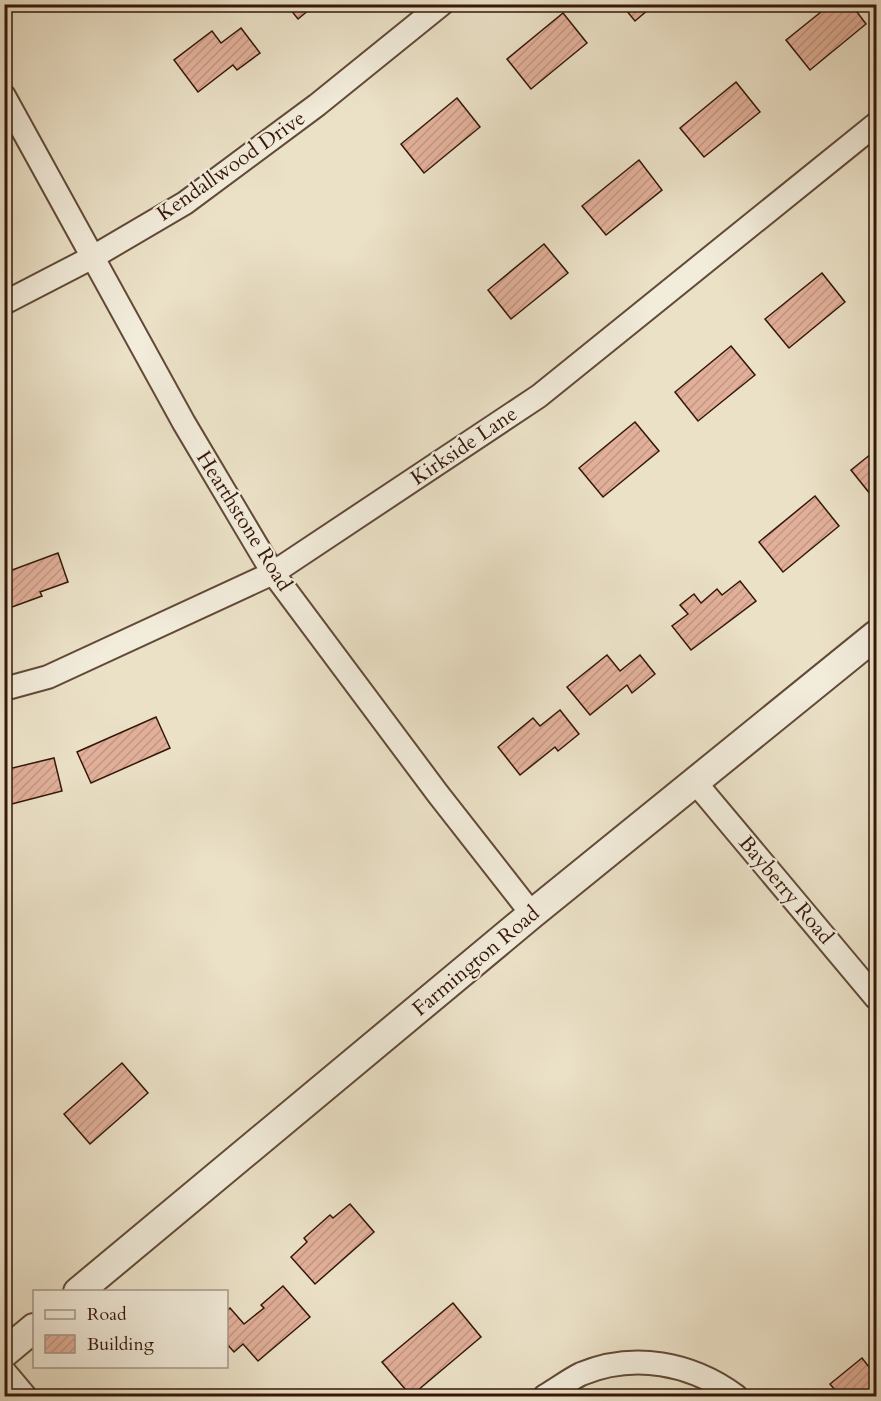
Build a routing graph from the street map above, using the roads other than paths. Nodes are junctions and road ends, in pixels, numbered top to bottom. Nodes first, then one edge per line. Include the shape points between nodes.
1 (442, 4) edge
2 (4, 96) edge
3 (876, 124) edge
4 (93, 257) junction
5 (4, 303) edge
6 (273, 573) junction
7 (876, 635) edge
8 (4, 689) edge
9 (695, 782) junction
10 (532, 914) junction
11 (876, 998) edge
12 (80, 1290) edge
13 (33, 1329) edge
14 (4, 1353) edge
15 (4, 1371) edge
16 (25, 1396) edge
17 (545, 1396) edge
18 (736, 1396) edge

1 - 4 street, Kendallwood Drive via 317,105 185,202
2 - 4 street, Hearthstone Road
3 - 6 street, Kirkside Lane via 539,396
4 - 5 street, Kendallwood Drive
4 - 6 street, Hearthstone Road via 184,423
6 - 8 street, Kirkside Lane via 48,677
6 - 10 street, Hearthstone Road
7 - 9 street, Farmington Road
9 - 10 street, Farmington Road
9 - 11 street, Bayberry Road
10 - 12 street, Farmington Road
13 - 14 street
15 - 16 street
17 - 18 street via 580,1374 615,1364 656,1362 692,1372

